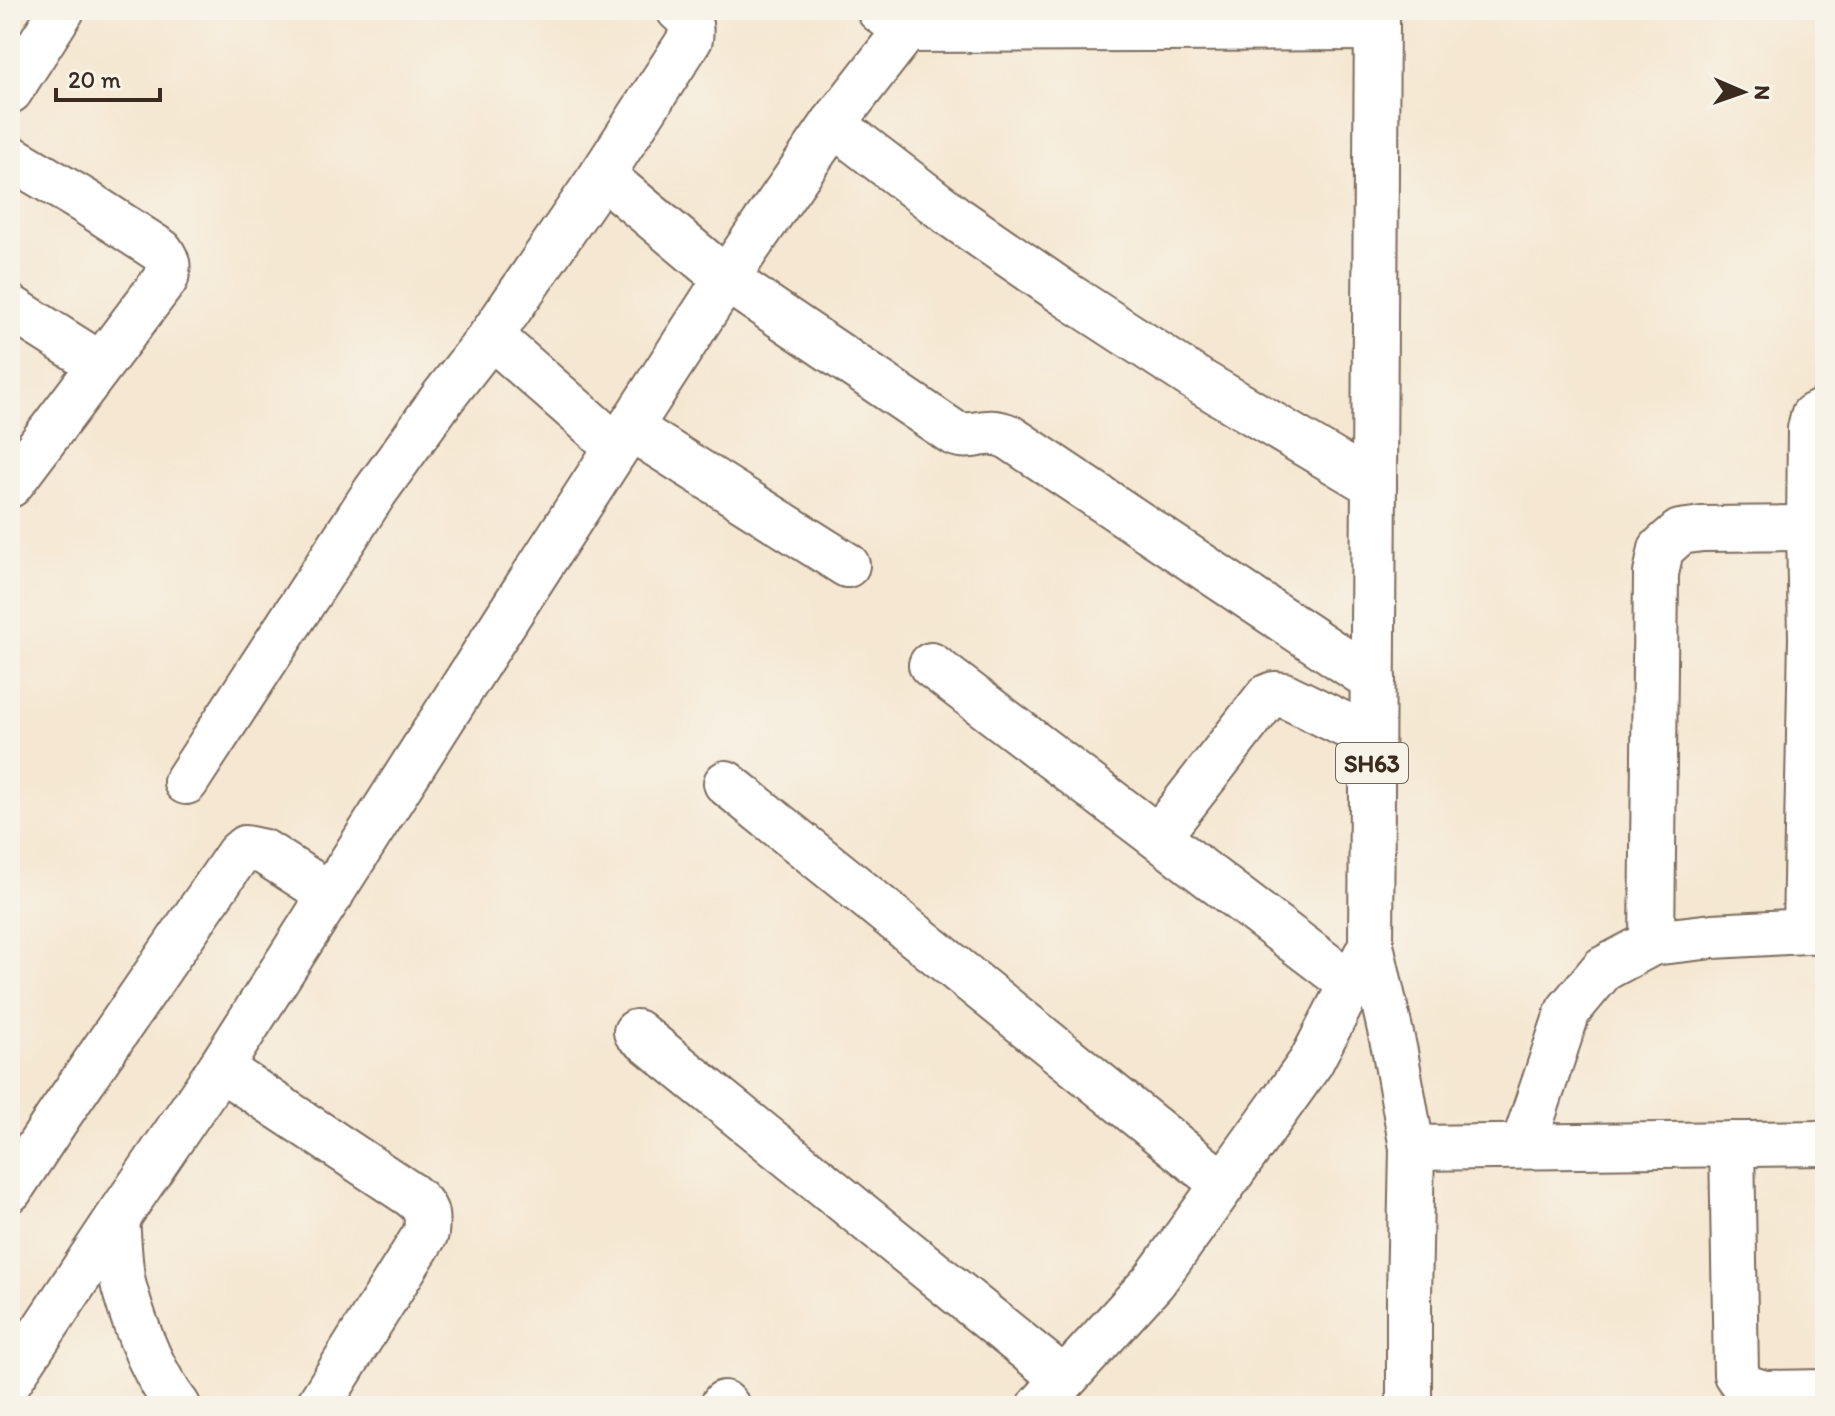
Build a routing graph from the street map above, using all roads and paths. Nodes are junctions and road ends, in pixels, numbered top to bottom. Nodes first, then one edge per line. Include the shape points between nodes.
1 (679, 10) edge
2 (50, 14) edge
3 (901, 17) edge
4 (1377, 19) edge
5 (1116, 20) edge
6 (10, 91) edge
7 (833, 124) junction
8 (10, 157) edge
9 (602, 175) junction
10 (726, 279) junction
11 (10, 307) edge
12 (491, 336) junction
13 (100, 364) junction
14 (1825, 410) edge
15 (624, 438) junction
16 (14, 471) edge
17 (1374, 485) junction
18 (1809, 528) junction
19 (847, 565) dead end
20 (931, 665) dead end
21 (1373, 680) junction
22 (1372, 738) junction
23 (186, 782) dead end
24 (1817, 782) edge
25 (726, 783) dead end
26 (1158, 837) junction
27 (331, 895) junction
28 (1815, 930) edge
29 (1652, 943) junction
30 (1371, 945) junction
31 (1351, 984) junction
32 (636, 1032) dead end
33 (220, 1068) junction
34 (1825, 1143) edge
35 (1732, 1144) junction
36 (1523, 1146) junction
37 (1412, 1148) junction
38 (1223, 1184) junction
39 (10, 1190) edge
40 (117, 1219) junction
41 (10, 1380) edge
42 (1052, 1392) edge
43 (1825, 1392) edge
44 (178, 1406) edge
45 (318, 1406) edge
46 (1409, 1406) edge

1 - 9 street via 692,27 690,39
2 - 6 street
3 - 5 street
3 - 7 street
4 - 5 street
4 - 17 street, SH63
7 - 10 street
7 - 17 street via 1067,295
8 - 13 street via 161,251 167,260 166,278
9 - 10 street
9 - 12 street
10 - 15 street
10 - 21 street via 954,433 963,437 985,431 1009,437
11 - 13 street
12 - 15 street
12 - 23 street via 375,492
13 - 16 street
14 - 18 street via 1813,416 1810,429
15 - 19 street
15 - 27 street
17 - 21 street, SH63
18 - 24 street
18 - 29 street via 1680,532 1661,549 1656,574
20 - 26 street
21 - 22 street, SH63
22 - 26 street via 1284,695 1267,697
22 - 30 street, SH63
24 - 28 street
25 - 38 street
26 - 31 street
27 - 33 street
27 - 39 street via 264,852 245,848 238,854
28 - 29 street
29 - 36 street via 1603,969 1568,1011
30 - 31 street, SH63
30 - 37 street
31 - 38 street, SH63 via 1311,1062
32 - 42 street
33 - 40 street
33 - 45 street via 411,1195 423,1204 427,1217 426,1233
34 - 35 street
35 - 36 street
35 - 43 street via 1736,1374 1745,1387 1764,1393
36 - 37 street
37 - 46 street
38 - 42 street, SH63 via 1154,1281
40 - 41 street
40 - 44 street via 124,1285 143,1343

